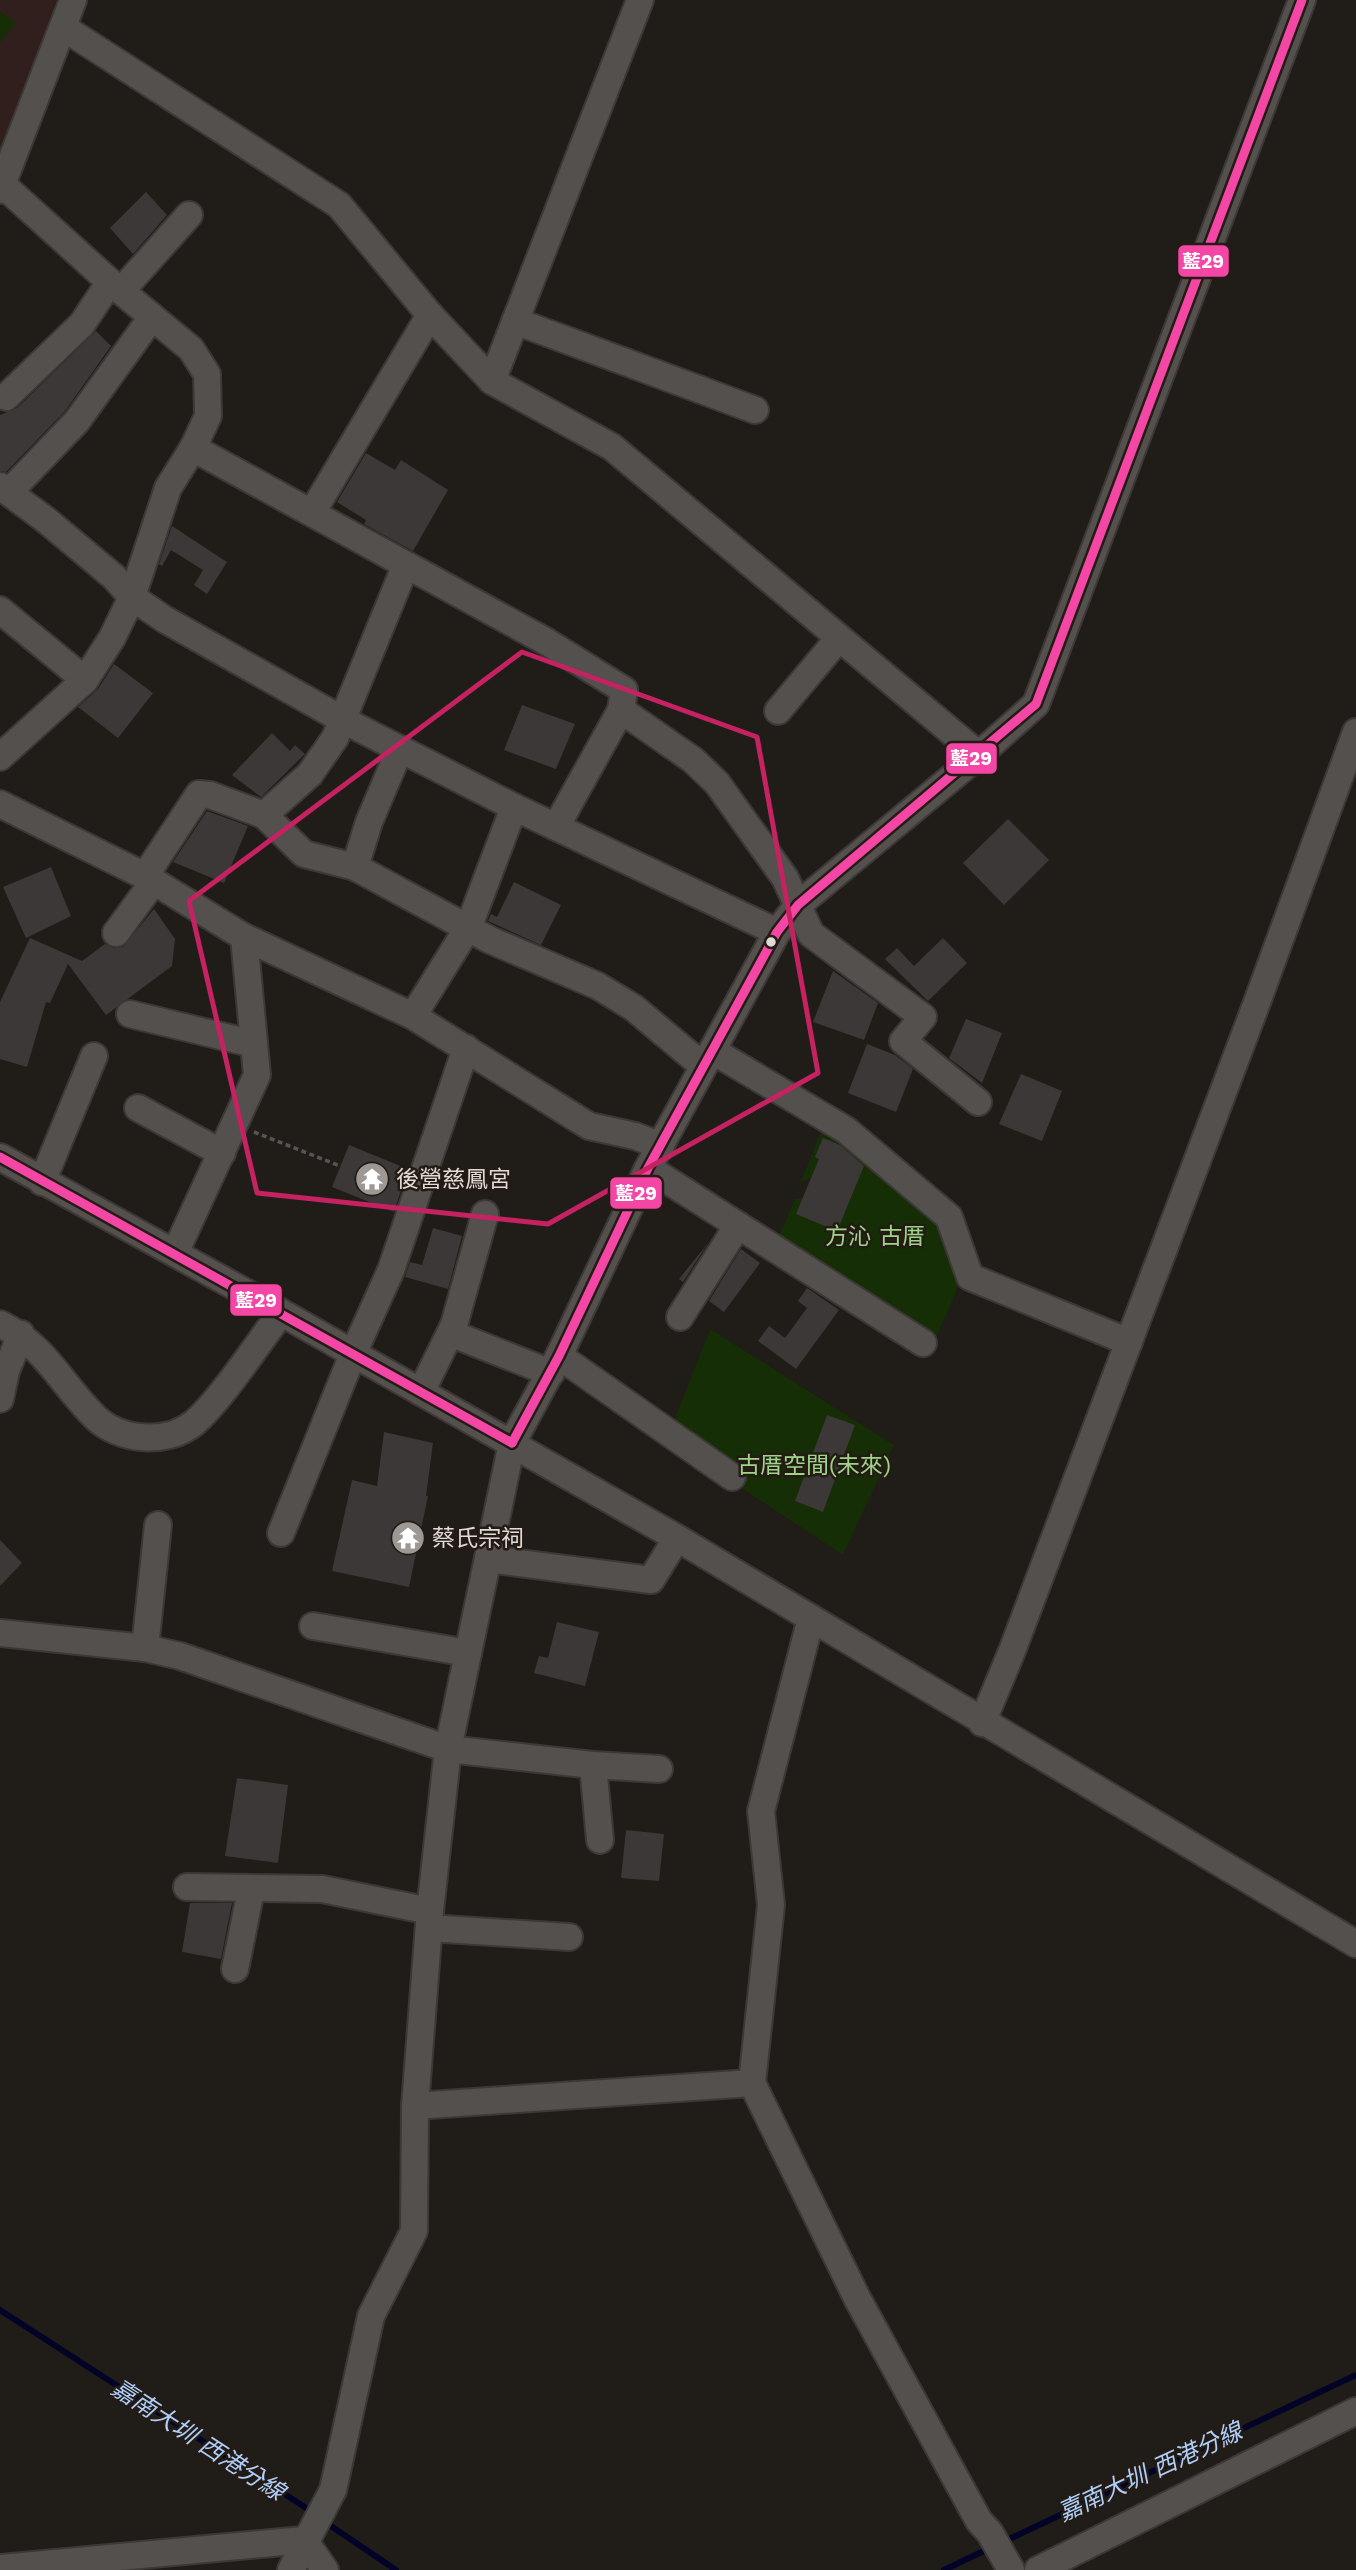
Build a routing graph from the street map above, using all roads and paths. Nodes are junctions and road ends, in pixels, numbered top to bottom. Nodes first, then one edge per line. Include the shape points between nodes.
1 (73, 0) edge
2 (640, 0) edge
3 (1302, 0) edge
4 (64, 28) junction
5 (2, 188) edge
6 (189, 215) dead end
7 (115, 287) junction
8 (430, 315) junction
9 (152, 317) junction
10 (514, 321) junction
11 (492, 381) junction
12 (6, 397) dead end
13 (755, 410) dead end
14 (193, 448) junction
15 (5, 489) edge
16 (313, 511) junction
17 (405, 567) junction
18 (132, 597) junction
19 (0, 610) edge
20 (839, 638) junction
21 (85, 680) junction
22 (621, 710) junction
23 (778, 711) dead end
24 (343, 720) junction
25 (1356, 732) edge
26 (400, 749) junction
27 (979, 755) junction
28 (0, 757) edge
29 (0, 804) edge
30 (514, 807) junction
31 (264, 815) junction
32 (556, 827) junction
33 (355, 867) junction
34 (150, 879) junction
35 (797, 905) junction
36 (469, 926) junction
37 (777, 932) junction
38 (116, 933) dead end
39 (244, 937) junction
40 (130, 1014) dead end
41 (413, 1016) junction
42 (254, 1044) junction
43 (466, 1048) junction
44 (94, 1056) dead end
45 (708, 1058) junction
46 (978, 1102) dead end
47 (138, 1108) dead end
48 (235, 1125) junction
49 (222, 1153) junction
50 (0, 1157) edge
51 (654, 1157) junction
52 (341, 1166) dead end
53 (42, 1182) junction
54 (485, 1214) dead end
55 (738, 1226) junction
56 (174, 1252) junction
57 (281, 1313) junction
58 (680, 1317) dead end
59 (10, 1329) edge
60 (460, 1338) dead end
61 (1129, 1342) junction
62 (923, 1343) dead end
63 (353, 1354) junction
64 (555, 1365) junction
65 (421, 1392) junction
66 (0, 1399) edge
67 (512, 1443) junction
68 (732, 1478) dead end
69 (158, 1525) dead end
70 (281, 1533) dead end
71 (677, 1538) junction
72 (488, 1559) junction
73 (811, 1618) junction
74 (313, 1626) dead end
75 (0, 1633) edge
76 (145, 1648) junction
77 (468, 1653) junction
78 (982, 1723) junction
79 (448, 1749) junction
80 (593, 1765) junction
81 (659, 1769) dead end
82 (600, 1840) dead end
83 (187, 1887) dead end
84 (251, 1890) junction
85 (429, 1919) junction
86 (569, 1937) dead end
87 (1356, 1944) edge
88 (235, 1969) dead end
89 (752, 2083) junction
90 (415, 2106) junction
91 (1356, 2411) edge
92 (304, 2540) junction
93 (0, 2568) edge
94 (291, 2570) edge
95 (325, 2570) edge
96 (1011, 2570) edge
97 (1038, 2570) edge

1 - 4 street
2 - 10 street
3 - 27 street via 1036,704
4 - 5 street
4 - 8 street via 339,205
5 - 7 street
6 - 7 street
7 - 9 street
7 - 12 street
8 - 11 street
8 - 16 street
9 - 14 street via 191,349 207,374 208,416
9 - 15 street via 77,422
10 - 11 street
10 - 13 street
11 - 20 street via 612,447
14 - 16 street
14 - 18 street via 168,488
15 - 18 street
16 - 17 street
17 - 22 street via 547,642 625,690
17 - 24 street
18 - 21 street
18 - 24 street
19 - 21 street
20 - 23 street
20 - 27 street
21 - 28 street
22 - 32 street
22 - 35 street via 717,783 785,878
24 - 26 street
24 - 31 street via 310,774
25 - 61 street
26 - 30 street
26 - 33 street
27 - 35 street
29 - 34 street
30 - 32 street
30 - 36 street
31 - 33 street via 304,854
31 - 34 street via 198,794
32 - 37 street
33 - 36 street
34 - 38 street
34 - 39 street
35 - 37 street
35 - 46 street via 811,934 923,1017 903,1041
36 - 41 street
36 - 45 street via 490,940 598,986
37 - 45 street
39 - 41 street
39 - 42 street
40 - 42 street
41 - 43 street
42 - 48 street via 257,1075
43 - 51 street via 589,1126 635,1136
43 - 63 street via 391,1270
44 - 53 street
45 - 51 street
45 - 61 street via 846,1130 949,1217 970,1277
47 - 49 street
48 - 49 street
48 - 52 path
49 - 56 street
50 - 53 street
51 - 55 street
51 - 64 street
53 - 56 street
54 - 65 street via 454,1325
55 - 58 street
55 - 62 street
56 - 57 street
57 - 59 street via 194,1422 163,1436 110,1430 94,1417 44,1353
57 - 63 street
59 - 66 street
60 - 64 street
61 - 78 street
63 - 65 street
63 - 70 street
64 - 67 street
64 - 68 street
65 - 67 street
67 - 71 street
67 - 72 street
69 - 76 street
71 - 72 street via 651,1580
71 - 73 street
72 - 77 street
73 - 78 street
73 - 89 street via 761,1811 771,1905
74 - 77 street
75 - 76 street
76 - 79 street
77 - 79 street
78 - 87 street
79 - 80 street
79 - 85 street
80 - 81 street
80 - 82 street
83 - 84 street
84 - 85 street via 322,1889
84 - 88 street
85 - 86 street
85 - 90 street
89 - 90 street
89 - 96 street via 857,2298 979,2521
90 - 92 street via 414,2231 371,2316 333,2490
91 - 97 street
92 - 93 street
92 - 94 street
92 - 95 street

